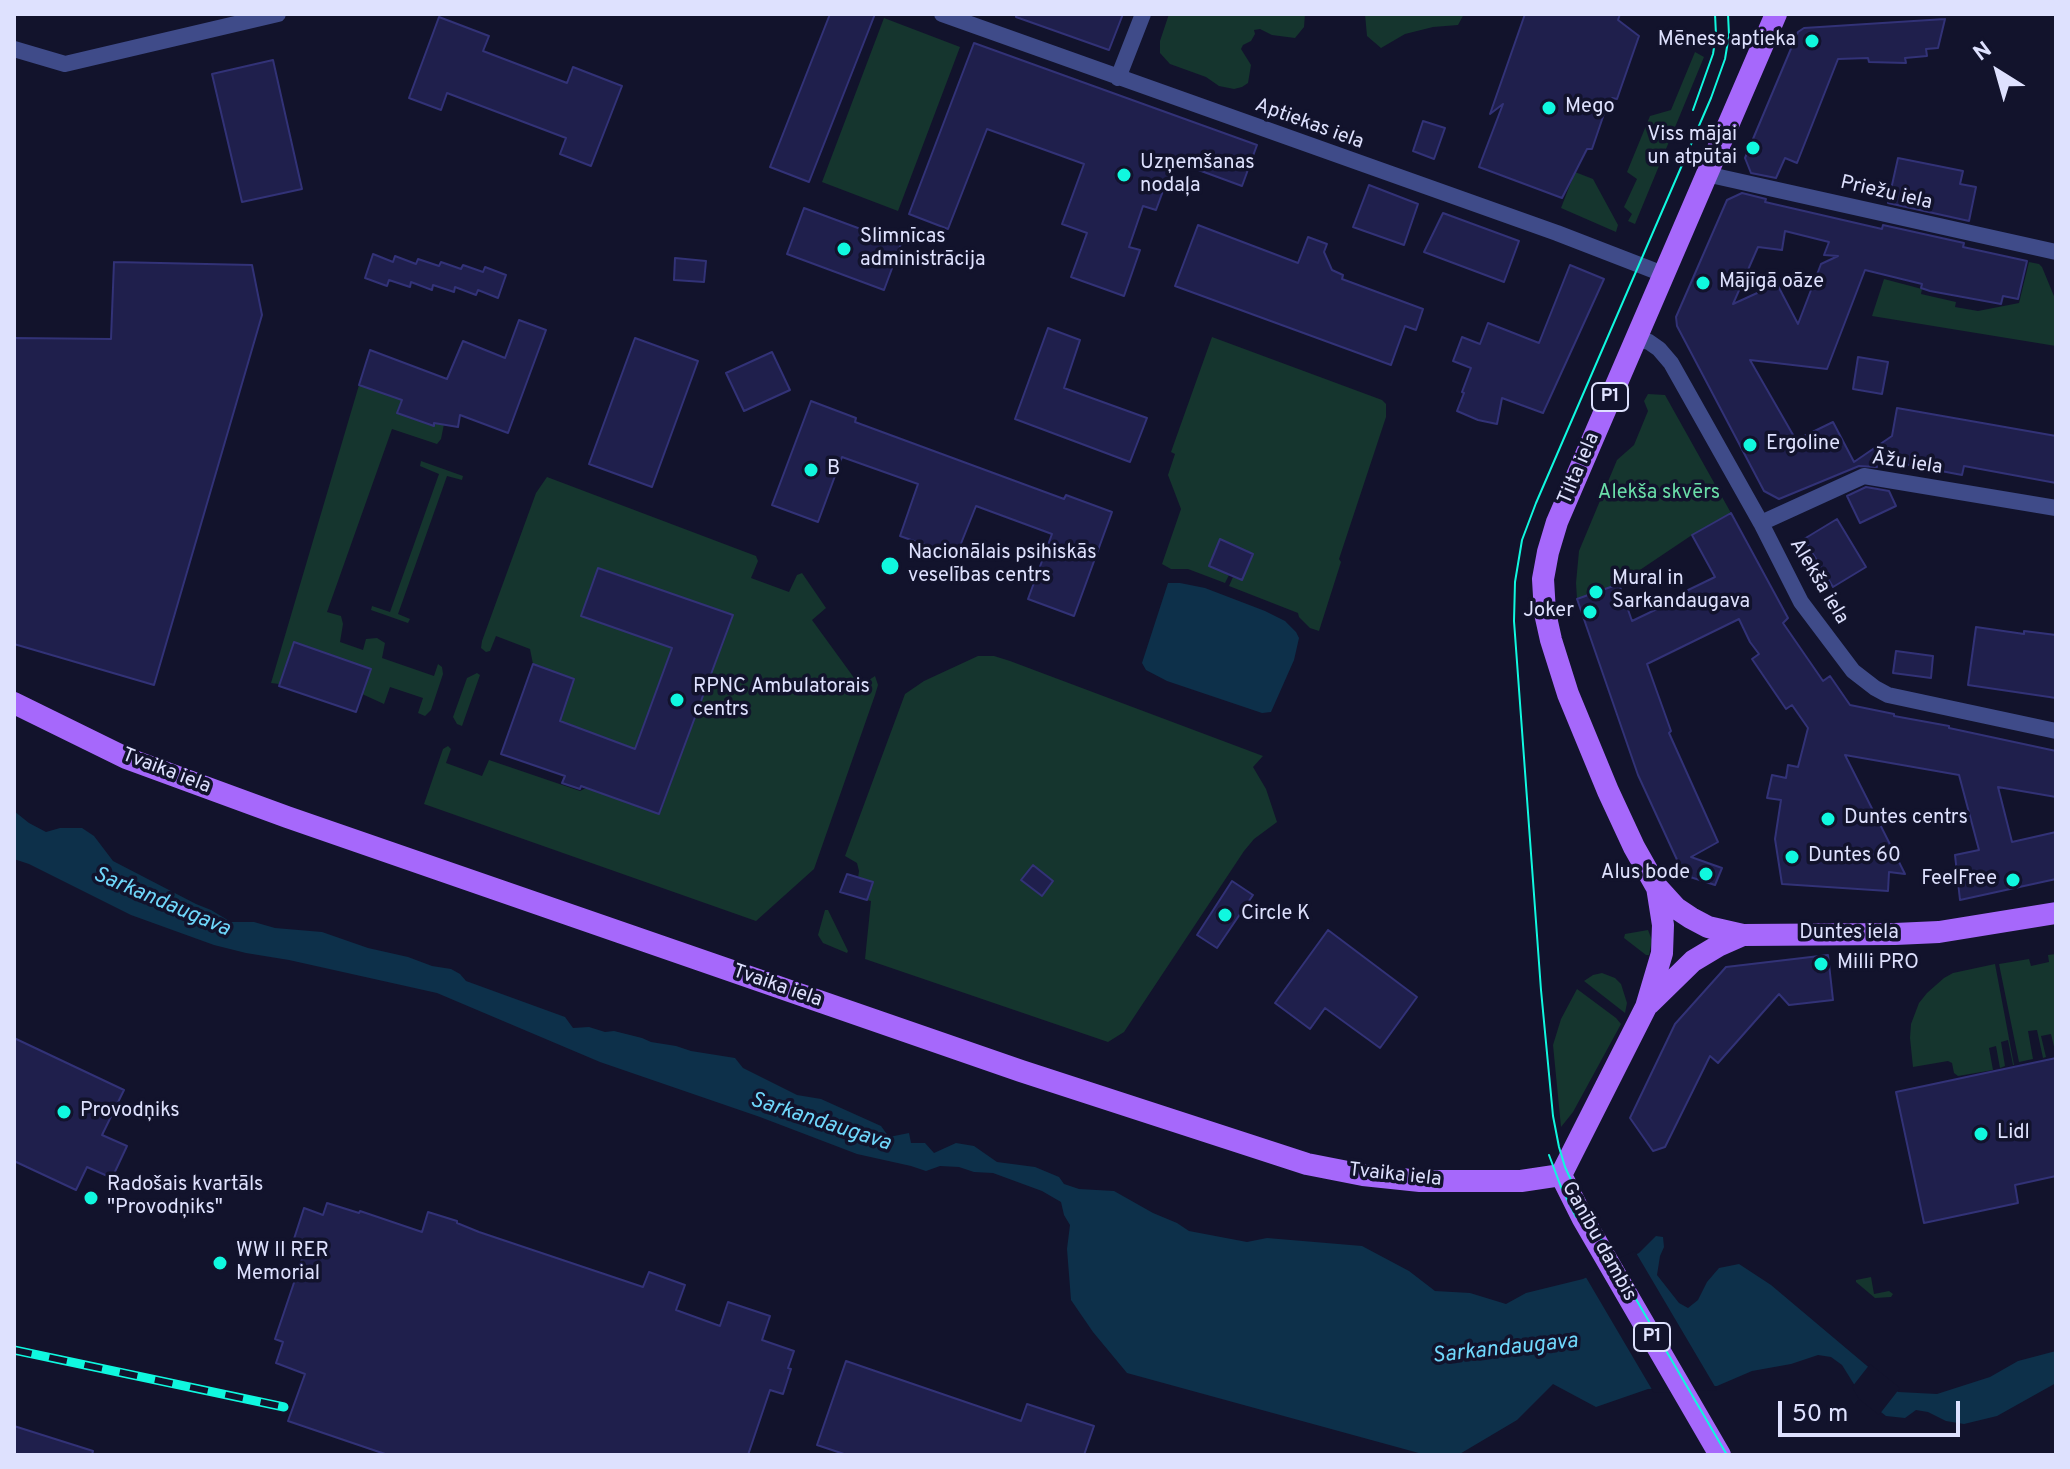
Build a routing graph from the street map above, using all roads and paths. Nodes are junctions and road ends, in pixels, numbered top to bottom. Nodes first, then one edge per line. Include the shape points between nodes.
1 (278, 14) edge
2 (942, 14) edge
3 (1143, 14) edge
4 (1776, 14) edge
5 (14, 49) edge
6 (1118, 78) junction
7 (1706, 174) junction
8 (2056, 252) edge
9 (1663, 274) junction
10 (1636, 338) junction
11 (2056, 508) edge
12 (1761, 523) junction
13 (14, 703) edge
14 (2056, 731) edge
15 (1656, 886) junction
16 (2056, 913) edge
17 (1743, 935) junction
18 (1646, 1007) junction
19 (1561, 1175) junction
20 (1720, 1455) edge

1 - 5 street via 65,64
2 - 6 street, Aptiekas iela
3 - 6 street
4 - 7 main road, Tilta iela / P1
6 - 9 street, Aptiekas iela
7 - 8 street, Priežu iela
7 - 9 main road, Tilta iela / P1
9 - 10 main road, Tilta iela / P1
10 - 12 street, Alekša iela via 1659,349 1671,363
10 - 15 main road, Tilta iela / P1 via 1557,522 1543,579 1545,613 1568,694 1608,791
11 - 12 street, Āžu iela via 1864,476
12 - 14 street, Alekša iela via 1801,602 1853,671 1875,688
13 - 19 main road, Tvaika iela via 126,758 287,817 1021,1071 1307,1164 1420,1181 1521,1181
15 - 17 main road, Duntes iela via 1691,918
15 - 18 main road, Ganību dambis / P1 via 1662,953
16 - 17 main road, Duntes iela via 1939,932
17 - 18 main road via 1693,961
18 - 19 main road, Ganību dambis / P1
19 - 20 main road, Ganību dambis / P1

